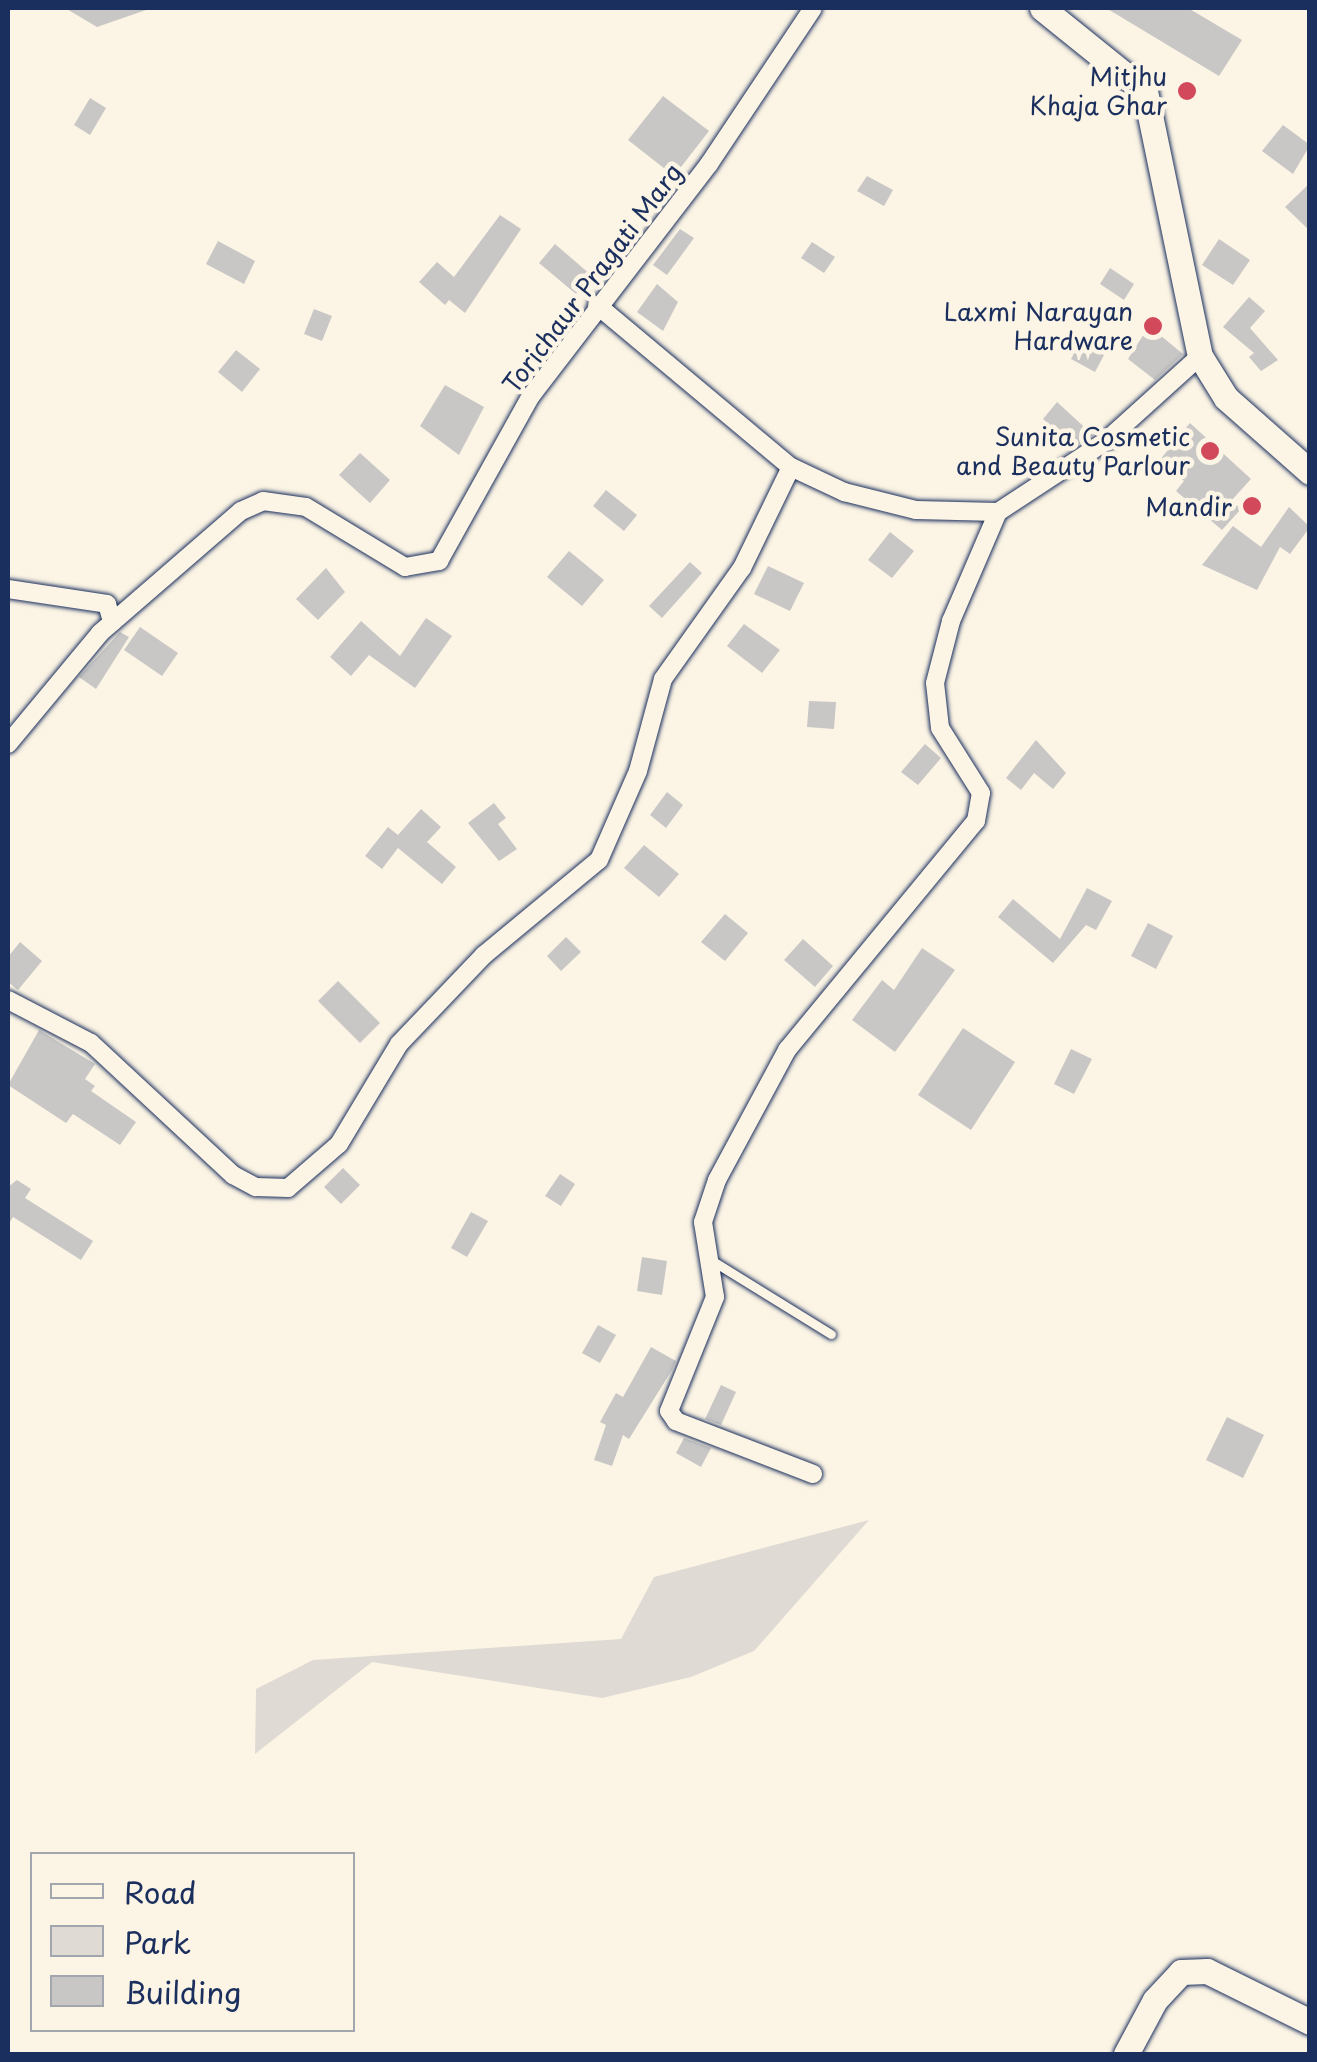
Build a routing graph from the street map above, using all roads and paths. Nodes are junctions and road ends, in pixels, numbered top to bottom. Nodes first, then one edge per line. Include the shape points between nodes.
1 (812, 8) edge
2 (1042, 8) edge
3 (597, 305) junction
4 (1200, 356) junction
5 (791, 468) junction
6 (1310, 472) edge
7 (998, 512) junction
8 (8, 589) edge
9 (112, 622) junction
10 (8, 744) edge
11 (8, 1000) edge
12 (708, 1259) junction
13 (830, 1334) dead end
14 (813, 1474) dead end
15 (1310, 2022) edge
16 (1126, 2054) edge

1 - 3 street, Torichaur Pragati Marg via 709,164
2 - 4 main road via 1145,91
3 - 5 street
3 - 9 street, Torichaur Pragati Marg via 531,396 439,561 424,569 405,567 306,508 263,502 241,511
4 - 6 main road via 1237,410
4 - 7 street via 1106,441
5 - 7 street via 844,492 916,510
5 - 11 street via 742,568 663,679 638,771 599,860 484,955 398,1044 339,1144 312,1172 277,1190 233,1175 91,1042
7 - 12 street via 952,622 935,683 940,728 980,793 976,820 787,1050 717,1180 703,1222
8 - 9 street via 107,604
9 - 10 street
12 - 13 lane
12 - 14 street via 715,1297 669,1412 676,1421
15 - 16 main road via 1207,1971 1181,1972 1155,2000

